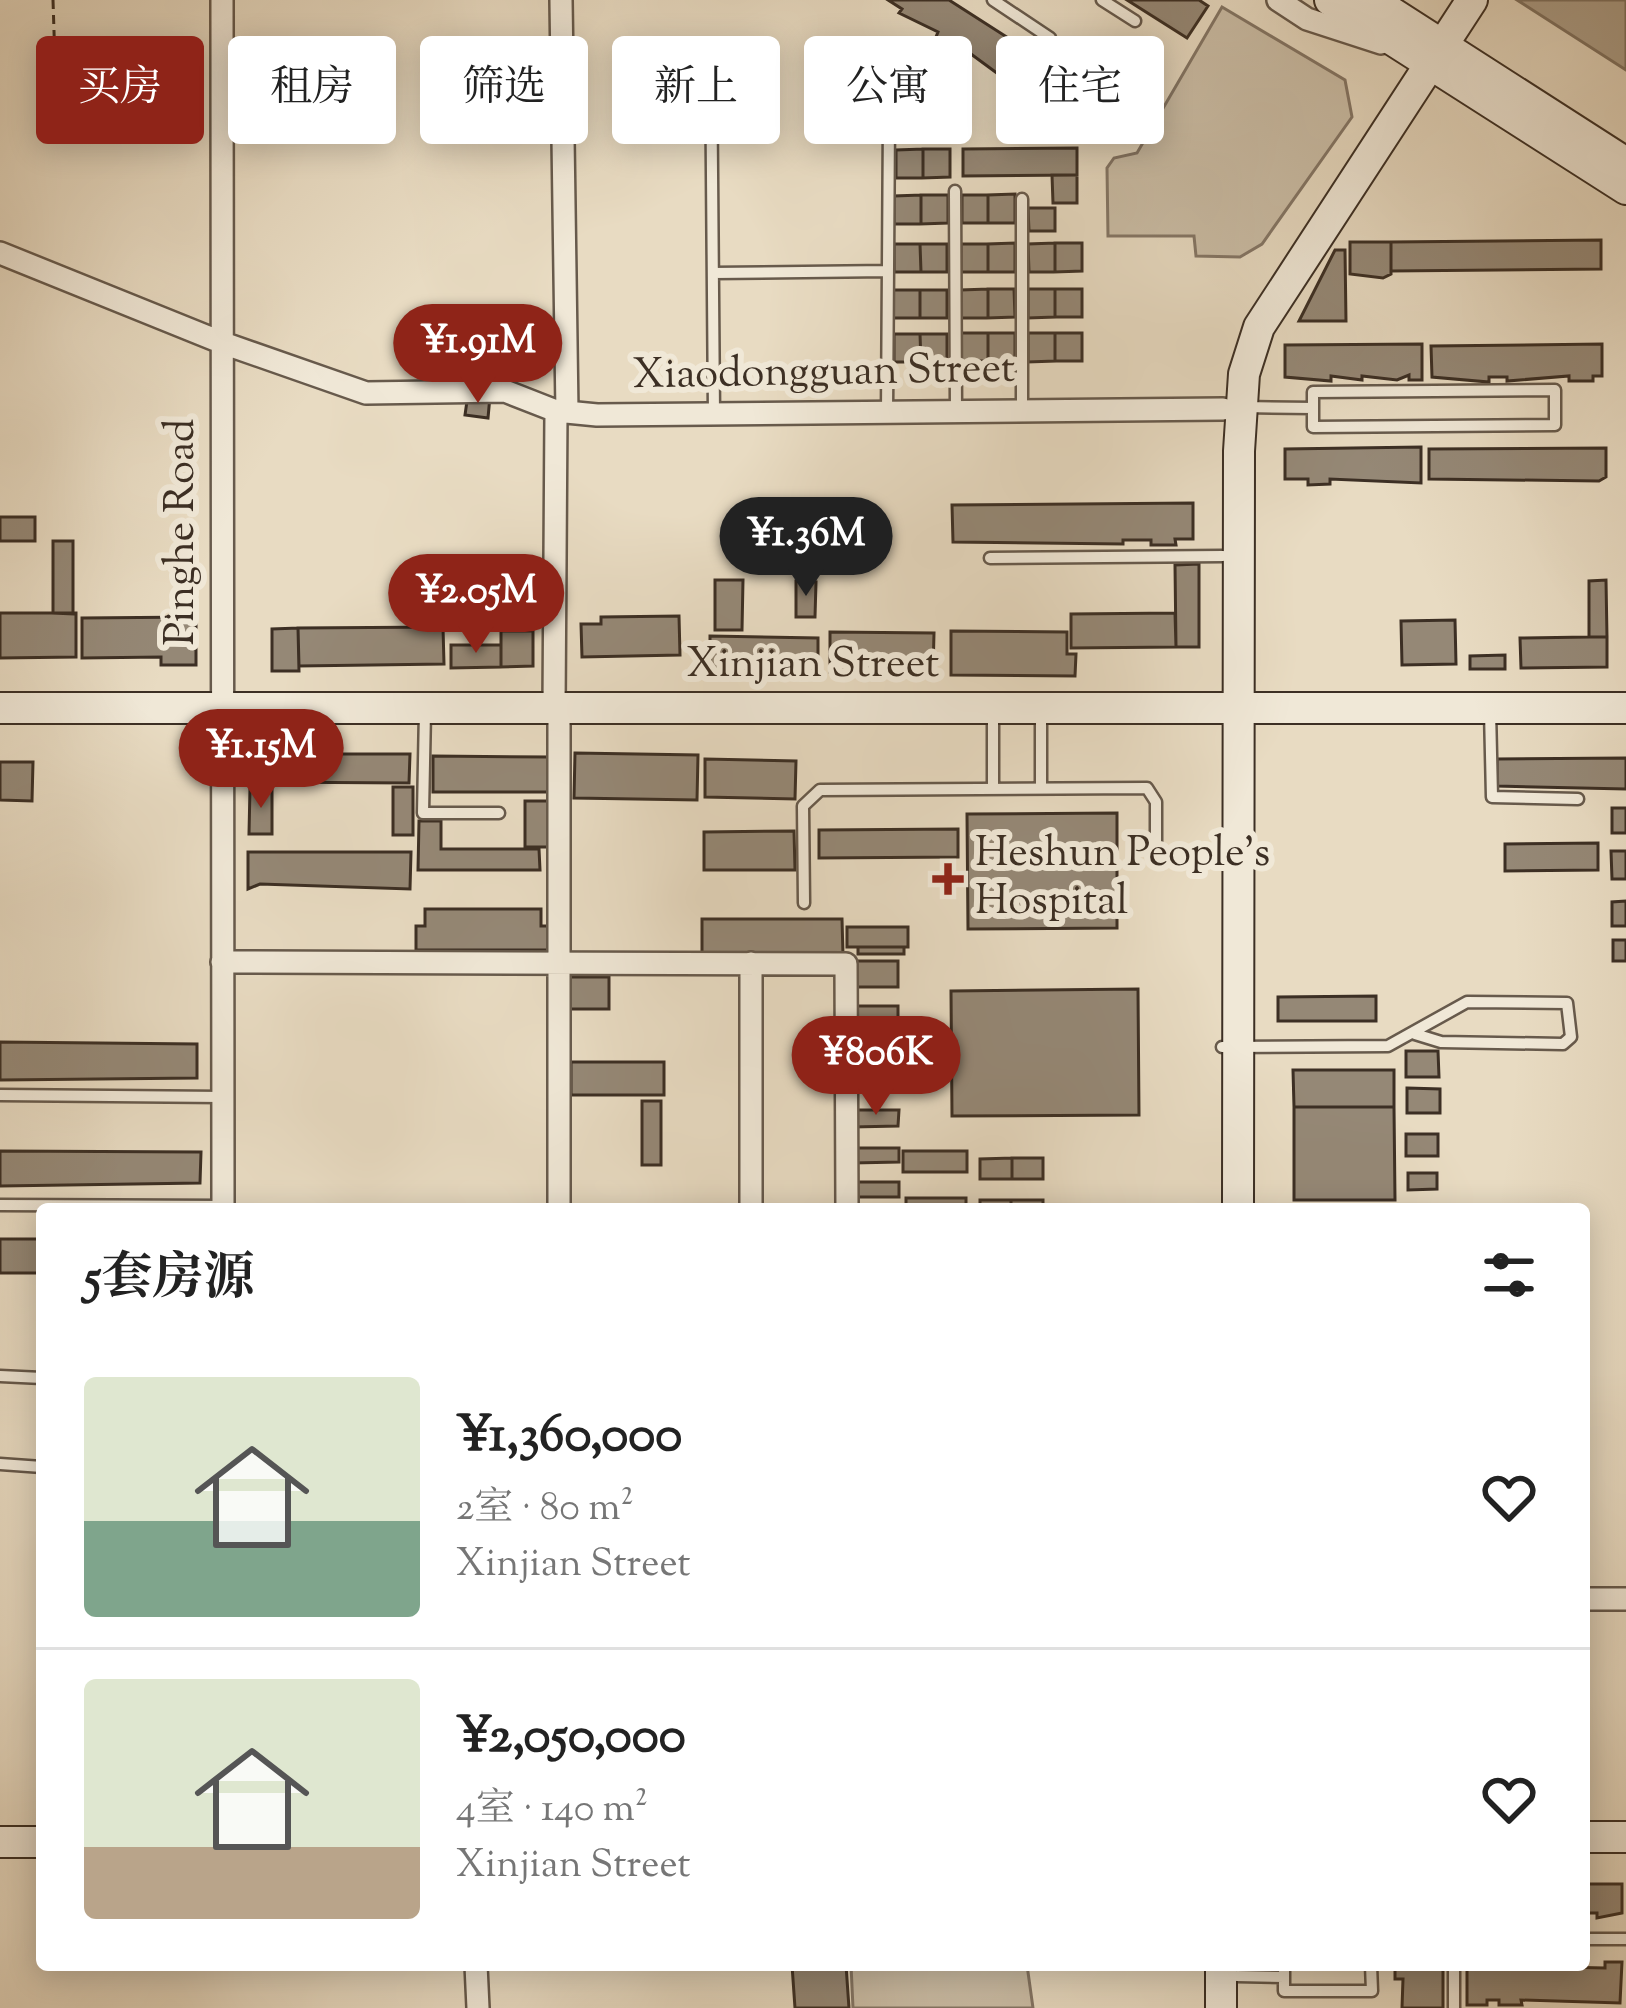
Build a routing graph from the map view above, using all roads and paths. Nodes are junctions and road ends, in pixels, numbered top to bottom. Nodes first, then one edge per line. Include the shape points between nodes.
1 (53, 0) edge
2 (222, 0) edge
3 (561, 0) edge
4 (993, 0) edge
5 (1102, 0) edge
6 (1278, 0) edge
7 (1330, 0) edge
8 (1372, 0) edge
9 (1451, 0) edge
10 (1472, 0) edge
11 (1135, 21) dead end
12 (54, 36) edge
13 (1047, 36) edge
14 (1428, 50) junction
15 (712, 144) edge
16 (889, 144) edge
17 (1626, 163) edge
18 (1626, 189) edge
19 (955, 191) dead end
20 (1022, 199) dead end
21 (0, 254) edge
22 (888, 271) junction
23 (713, 272) junction
24 (223, 343) junction
25 (1232, 408) junction
26 (1313, 408) junction
27 (1022, 411) junction
28 (561, 412) junction
29 (956, 412) junction
30 (887, 413) junction
31 (714, 414) junction
32 (1222, 556) junction
33 (990, 558) dead end
34 (0, 708) edge
35 (221, 708) junction
36 (425, 708) junction
37 (556, 708) junction
38 (993, 708) junction
39 (1041, 708) junction
40 (1231, 708) junction
41 (1490, 708) junction
42 (1626, 708) edge
43 (993, 788) junction
44 (1041, 788) junction
45 (1578, 799) dead end
46 (499, 813) dead end
47 (1223, 856) junction
48 (804, 903) dead end
49 (222, 962) junction
50 (559, 963) junction
51 (751, 963) junction
52 (1415, 1034) junction
53 (1231, 1047) junction
54 (0, 1096) edge
55 (223, 1097) junction
56 (223, 1203) edge
57 (559, 1203) edge
58 (751, 1203) edge
59 (847, 1203) edge
60 (1222, 1203) edge
61 (1238, 1203) edge
62 (0, 1205) edge
63 (36, 1205) edge
64 (0, 1376) edge
65 (36, 1378) edge
66 (0, 1465) edge
67 (36, 1467) edge
68 (1590, 1599) edge
69 (1626, 1599) edge
70 (1590, 1837) edge
71 (1626, 1837) edge
72 (0, 1842) edge
73 (36, 1842) edge
74 (1590, 1939) edge
75 (1626, 1939) edge
76 (476, 1971) edge
77 (1284, 1971) edge
78 (1371, 1971) edge
79 (1454, 1971) edge
80 (1233, 1979) edge
81 (478, 2008) edge
82 (1221, 2008) edge
83 (1454, 2008) edge

1 - 12 path
2 - 24 street, Pinghe Road
3 - 28 street
4 - 13 lane
5 - 11 lane
6 - 14 street via 1307,19
7 - 14 main road
8 - 14 main road
9 - 14 main road
10 - 14 main road
14 - 17 main road
14 - 18 main road
14 - 25 main road via 1244,319 1227,371
15 - 23 lane
16 - 22 lane
19 - 29 lane
20 - 27 lane
21 - 24 street, Xiaodongguan Street
22 - 23 lane
22 - 30 lane
23 - 31 lane
24 - 28 street, Xiaodongguan Street via 367,393 505,392
24 - 35 street, Pinghe Road
25 - 26 lane
25 - 27 street, Xiaodongguan Street
25 - 32 main road
25 - 40 main road
26 - 26 lane via 1313,427 1555,424 1555,390 1312,392
27 - 29 street, Xiaodongguan Street
28 - 31 street, Xiaodongguan Street
28 - 37 street
29 - 30 street, Xiaodongguan Street
30 - 31 street, Xiaodongguan Street
32 - 33 lane
32 - 40 main road
34 - 35 main road, Xinjian Street
35 - 36 main road, Xinjian Street
35 - 49 street, Pinghe Road
36 - 37 main road, Xinjian Street
36 - 46 lane via 424,813
37 - 38 main road, Xinjian Street
37 - 50 street
38 - 39 main road, Xinjian Street
38 - 43 lane
39 - 40 main road, Xinjian Street
39 - 44 lane
40 - 41 main road, Xinjian Street
40 - 47 main road
40 - 53 main road
41 - 42 main road, Xinjian Street
41 - 45 lane via 1492,796
43 - 44 lane
43 - 48 lane via 809,796
44 - 47 lane via 1147,788 1156,802 1156,856
47 - 53 main road
49 - 50 street
49 - 55 street, Pinghe Road
50 - 51 street
50 - 57 street
51 - 58 street
51 - 59 street via 846,964
52 - 52 lane via 1466,1002 1567,1003 1571,1012 1563,1044 1441,1042
52 - 53 lane via 1388,1046
53 - 60 main road
53 - 61 main road
54 - 55 lane
55 - 56 street, Pinghe Road
62 - 63 lane
64 - 65 lane
66 - 67 lane
68 - 69 street
70 - 71 main road
72 - 73 main road
74 - 75 lane
76 - 81 street
77 - 78 lane via 1284,1991 1372,1991
77 - 80 lane
79 - 83 lane
80 - 82 main road

